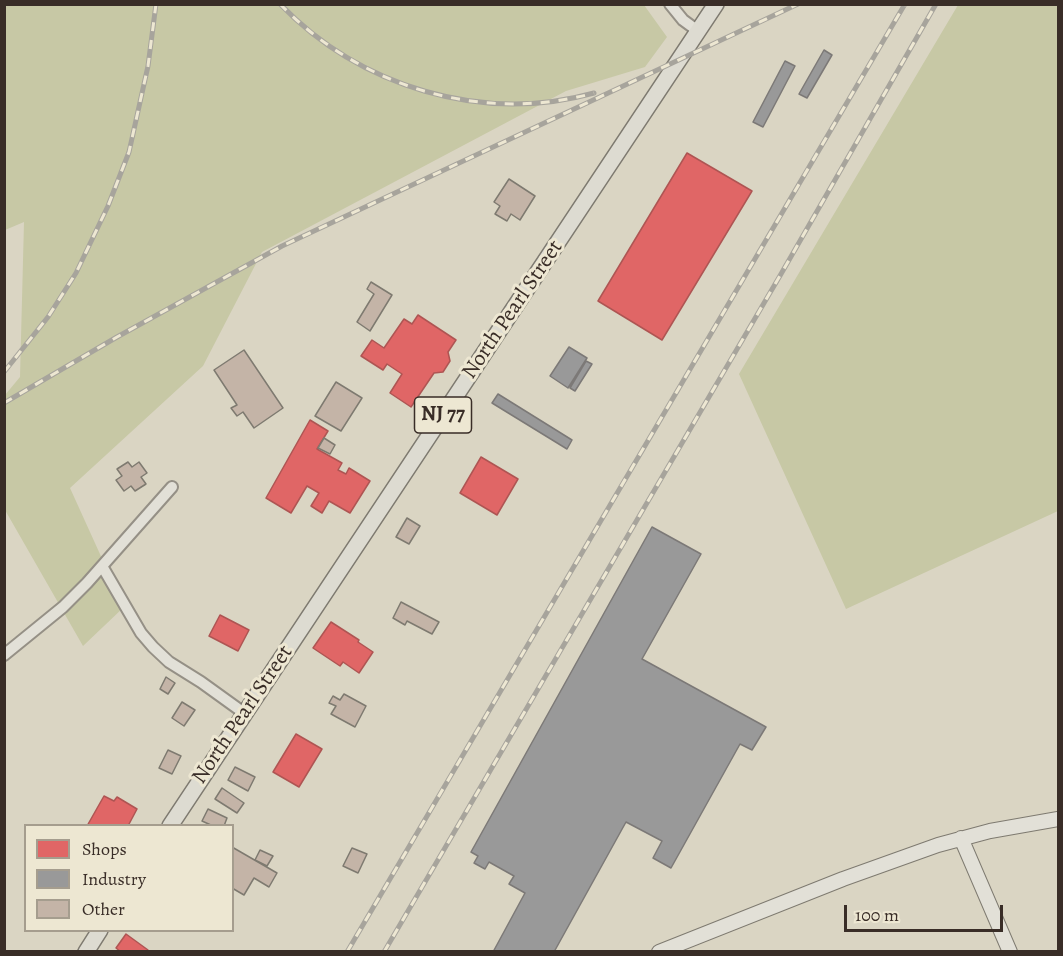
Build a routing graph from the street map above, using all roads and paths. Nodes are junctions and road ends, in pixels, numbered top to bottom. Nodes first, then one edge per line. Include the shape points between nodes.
1 (670, 4) edge
2 (716, 4) edge
3 (698, 31) junction
4 (172, 487) dead end
5 (102, 566) junction
6 (5, 654) edge
7 (244, 713) junction
8 (1059, 819) edge
9 (171, 824) edge
10 (961, 838) junction
11 (99, 932) edge
12 (86, 951) edge
13 (659, 951) edge
14 (1010, 951) edge

1 - 3 street
2 - 3 main road, North Pearl Street / NJ 77
3 - 7 main road, North Pearl Street / NJ 77
4 - 5 street
5 - 6 street via 63,607
5 - 7 street via 153,647 169,663
7 - 9 main road, North Pearl Street / NJ 77
8 - 10 street
10 - 13 street
10 - 14 street
11 - 12 main road

